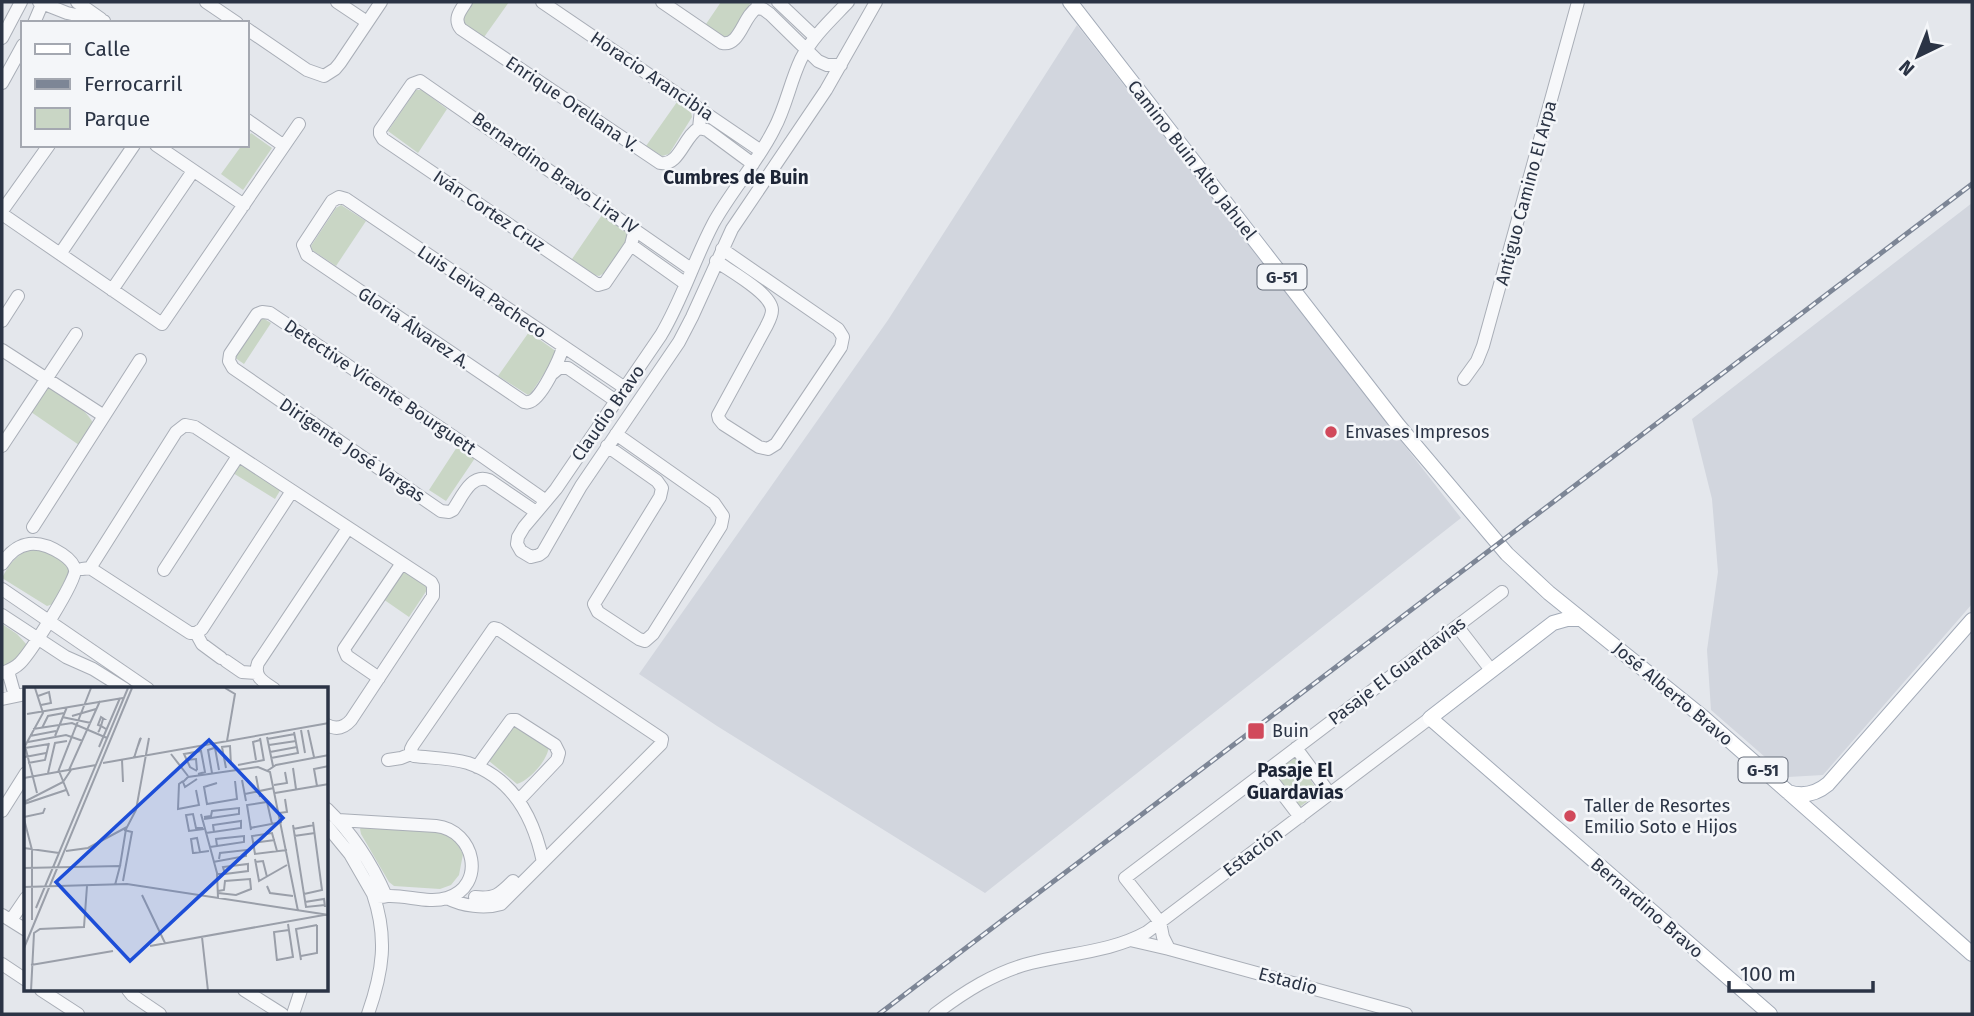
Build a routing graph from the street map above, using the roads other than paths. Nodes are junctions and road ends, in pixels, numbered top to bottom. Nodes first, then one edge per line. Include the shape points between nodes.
1 (21, 2) edge
2 (42, 2) edge
3 (77, 2) edge
4 (206, 2) edge
5 (337, 2) edge
6 (381, 2) edge
7 (466, 2) edge
8 (542, 2) edge
9 (662, 2) edge
10 (778, 2) edge
11 (848, 2) edge
12 (876, 2) edge
13 (1070, 2) edge
14 (1578, 2) edge
15 (757, 5) edge
16 (35, 21) edge
17 (101, 21) edge
18 (104, 21) edge
19 (234, 21) edge
20 (367, 22) junction
21 (248, 31) edge
22 (815, 37) junction
23 (2, 38) edge
24 (21, 49) edge
25 (806, 50) junction
26 (841, 65) junction
27 (2, 83) edge
28 (701, 110) junction
29 (248, 121) edge
30 (299, 124) dead end
31 (699, 128) junction
32 (380, 134) joint
33 (284, 146) junction
34 (48, 147) edge
35 (133, 147) edge
36 (159, 147) edge
37 (761, 151) junction
38 (753, 164) junction
39 (193, 171) junction
40 (243, 205) junction
41 (2, 212) edge
42 (712, 227) junction
43 (635, 229) junction
44 (729, 234) junction
45 (631, 245) junction
46 (303, 248) joint
47 (60, 254) junction
48 (719, 255) junction
49 (691, 269) junction
50 (686, 284) junction
51 (112, 290) junction
52 (787, 294) junction
53 (18, 296) dead end
54 (771, 305) junction
55 (2, 321) edge
56 (76, 334) dead end
57 (563, 347) junction
58 (2, 350) edge
59 (651, 351) junction
60 (140, 360) dead end
61 (229, 361) joint
62 (666, 361) junction
63 (553, 373) junction
64 (46, 379) junction
65 (1464, 379) dead end
66 (625, 388) junction
67 (616, 401) junction
68 (104, 416) junction
69 (616, 434) junction
70 (2, 446) edge
71 (607, 446) junction
72 (239, 456) junction
73 (482, 456) junction
74 (668, 472) junction
75 (565, 475) junction
76 (476, 480) junction
77 (683, 482) junction
78 (580, 486) junction
79 (660, 487) junction
80 (292, 491) junction
81 (546, 501) junction
82 (536, 512) junction
83 (33, 527) dead end
84 (348, 528) junction
85 (1500, 547) joint
86 (402, 563) junction
87 (2, 564) edge
88 (90, 568) junction
89 (75, 570) junction
90 (164, 570) dead end
91 (2, 589) edge
92 (1502, 592) dead end
93 (1549, 593) junction
94 (2, 615) edge
95 (1581, 619) junction
96 (49, 620) junction
97 (1972, 620) edge
98 (1457, 626) junction
99 (1541, 631) junction
100 (196, 633) junction
101 (37, 638) junction
102 (1491, 670) junction
103 (5, 672) edge
104 (257, 673) junction
105 (379, 678) junction
106 (122, 687) edge
107 (145, 687) edge
108 (271, 687) edge
109 (14, 696) edge
110 (1430, 718) junction
111 (329, 726) edge
112 (1296, 748) junction
113 (411, 754) junction
114 (388, 760) dead end
115 (477, 767) junction
116 (1265, 771) junction
117 (24, 776) edge
118 (1787, 791) junction
119 (1330, 794) junction
120 (519, 800) junction
121 (2, 811) edge
122 (1300, 817) junction
123 (332, 823) edge
124 (542, 858) junction
125 (379, 895) junction
126 (453, 895) junction
127 (24, 900) edge
128 (7, 918) edge
129 (1160, 922) junction
130 (24, 929) edge
131 (1130, 940) junction
132 (1169, 949) junction
133 (1972, 954) edge
134 (2, 964) edge
135 (24, 979) edge
136 (44, 992) edge
137 (130, 992) edge
138 (247, 992) edge
139 (300, 992) edge
140 (78, 1014) edge
141 (160, 1014) edge
142 (282, 1014) edge
143 (293, 1014) edge
144 (368, 1014) edge
145 (935, 1014) edge
146 (1406, 1014) edge
147 (1770, 1014) edge

1 - 23 street
2 - 16 street
2 - 17 street
3 - 18 street
4 - 19 street
5 - 20 street
6 - 20 street
7 - 31 street, Enrique Orellana V. via 457,17 461,29 660,163 671,163
8 - 28 street, Horacio Arancibia
9 - 15 street via 729,44
10 - 22 street
11 - 22 street, Claudio Bravo
12 - 26 street, Claudio Bravo
13 - 85 main road, Camino Buin Alto Jahuel / G-51 via 1390,415
14 - 65 street, Antiguo Camino El Arpa via 1483,346
15 - 25 street
20 - 21 street via 335,69 324,76 307,70
22 - 25 street, Claudio Bravo
24 - 27 street
25 - 26 street via 823,63
25 - 37 street, Claudio Bravo
26 - 44 street, Claudio Bravo
28 - 31 street
28 - 37 street, Horacio Arancibia
29 - 33 street
30 - 33 street
31 - 38 street, Horacio Arancibia
32 - 43 street, Bernardino Bravo Lira IV via 412,84 421,82
32 - 45 street, Iván Cortez Cruz via 595,284 607,281
33 - 40 street
34 - 41 street
35 - 47 street
36 - 39 street
37 - 38 street, Claudio Bravo
38 - 42 street, Claudio Bravo
39 - 40 street
39 - 51 street
40 - 51 street via 162,324
41 - 47 street
42 - 44 street
42 - 49 street, Claudio Bravo
43 - 45 street
43 - 49 street, Bernardino Bravo Lira IV
44 - 48 street, Claudio Bravo
45 - 50 street, Bernardino Bravo Lira IV
46 - 57 street, Luis Leiva Pacheco via 332,201 346,198
46 - 63 street, Gloria Álvarez A. via 521,401 536,398
47 - 51 street
48 - 52 street
48 - 54 street
48 - 62 street, Claudio Bravo via 692,317
49 - 50 street, Claudio Bravo
50 - 59 street, Claudio Bravo
52 - 54 street
52 - 54 street via 843,337 776,444 765,449 723,424 719,412 766,327
53 - 55 street
56 - 64 street
57 - 63 street
57 - 66 street, Luis Leiva Pacheco
58 - 64 street
59 - 62 street, Claudio Bravo
59 - 66 street, Claudio Bravo
60 - 68 street
61 - 73 street, Detective Vicente Bourguett via 254,317 267,312
61 - 76 street, Dirigente José Vargas via 441,511 453,510
62 - 69 street, Claudio Bravo
63 - 67 street via 571,369
64 - 68 street
64 - 70 street
66 - 67 street, Claudio Bravo
67 - 75 street, Claudio Bravo
68 - 83 street
69 - 71 street, Claudio Bravo
69 - 74 street
71 - 78 street, Claudio Bravo
71 - 79 street
72 - 80 street
72 - 88 street via 195,427 181,427
72 - 90 street
73 - 76 street, Dirigente José Vargas
73 - 81 street, Detective Vicente Bourguett
74 - 77 street
74 - 79 street
75 - 78 street, Claudio Bravo
75 - 81 street, Claudio Bravo
76 - 82 street, Detective Vicente Bourguett via 489,480
77 - 79 street
77 - 79 street via 714,503 723,519 647,640 598,612 594,604 660,497
78 - 82 street, Claudio Bravo via 546,547 531,557 520,551 517,540
80 - 84 street
80 - 100 street
81 - 82 street, Claudio Bravo
84 - 86 street
84 - 104 street via 258,663
85 - 93 main road, José Alberto Bravo / G-51
86 - 105 street via 430,582 434,594
86 - 105 street via 344,649
87 - 89 street via 29,543 50,546 71,561
88 - 89 street
88 - 100 street
89 - 96 street via 73,582
91 - 96 street
92 - 98 street, Pasaje El Guardavías
93 - 95 main road, José Alberto Bravo / G-51
93 - 99 main road via 1551,612
94 - 101 street
95 - 99 main road, Estación via 1560,621
95 - 118 main road, José Alberto Bravo / G-51
96 - 101 street
96 - 107 street
97 - 118 main road via 1828,784 1809,794
98 - 102 street
98 - 112 street, Pasaje El Guardavías
99 - 102 main road, Estación
100 - 104 street via 202,644 224,659 246,673
101 - 103 street via 20,663
101 - 106 street
102 - 110 main road, Estación
103 - 109 street
104 - 108 street
105 - 111 street via 347,724
110 - 119 street, Estación
110 - 147 main road, Bernardino Bravo
112 - 116 street, Pasaje El Guardavías
112 - 119 street
113 - 114 street
113 - 115 street
113 - 124 street via 494,628 661,738 661,744
115 - 120 street
115 - 120 street via 511,720 555,745 557,760
116 - 122 street
116 - 129 street, Pasaje El Guardavías via 1125,878
117 - 121 street
118 - 133 main road, José Alberto Bravo / G-51
119 - 122 street, Estación
120 - 124 street
122 - 129 street, Estación
123 - 125 street via 368,860
123 - 126 street via 441,826 456,833 468,847 472,867 468,881
124 - 126 street via 501,904 463,904
125 - 126 street via 434,900
125 - 144 street via 383,945
127 - 128 street
128 - 130 street
129 - 131 street, Estación
129 - 132 street
131 - 132 street, Estadio
131 - 145 street, Estación via 1008,970
132 - 146 street, Estadio
134 - 135 street
136 - 140 street
137 - 141 street
138 - 142 street
139 - 143 street

